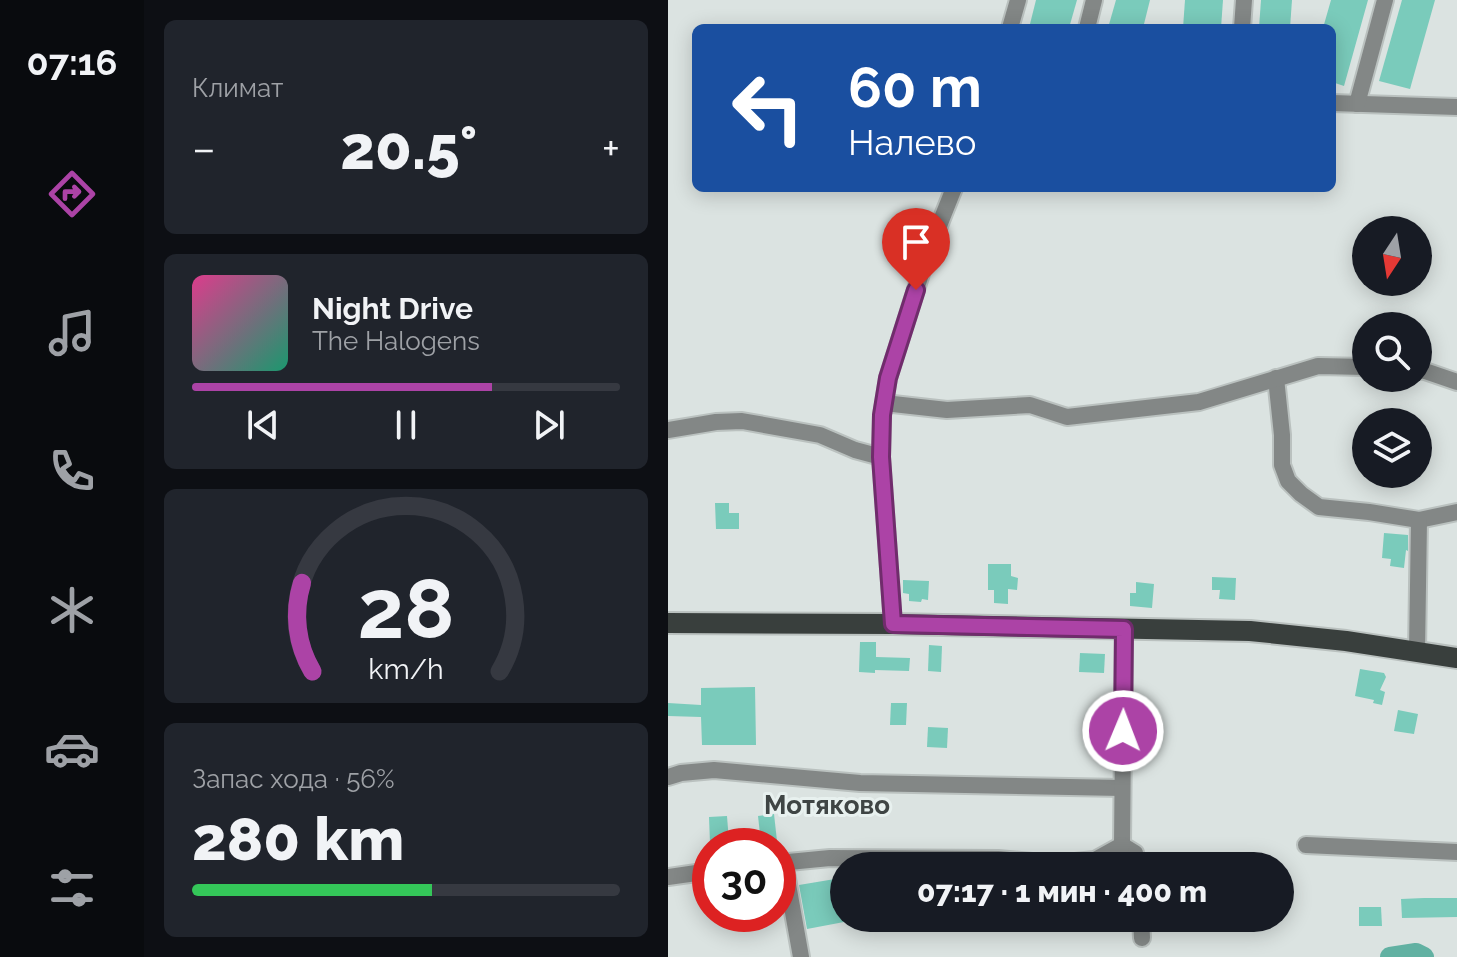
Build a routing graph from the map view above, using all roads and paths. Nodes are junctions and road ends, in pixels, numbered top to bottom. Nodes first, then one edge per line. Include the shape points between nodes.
1 (1018, 0) edge
2 (1094, 0) edge
3 (1244, 0) edge
4 (1385, 0) edge
5 (1011, 24) edge
6 (1088, 24) edge
7 (1242, 24) edge
8 (1336, 103) edge
9 (1357, 104) junction
10 (1457, 107) edge
11 (952, 192) edge
12 (1352, 367) edge
13 (1432, 374) edge
14 (1276, 378) junction
15 (1457, 382) edge
16 (884, 403) junction
17 (668, 430) edge
18 (881, 457) junction
19 (1457, 512) edge
20 (1419, 520) junction
21 (668, 623) edge
22 (893, 624) junction
23 (1124, 629) junction
24 (1417, 651) junction
25 (1457, 658) edge
26 (668, 777) edge
27 (1122, 788) junction
28 (1122, 845) junction
29 (1306, 845) dead end
30 (1133, 852) edge
31 (1457, 852) edge
32 (796, 861) edge
33 (692, 874) edge
34 (668, 877) edge
35 (796, 932) edge
36 (1142, 932) edge
37 (1142, 938) dead end
38 (801, 957) edge

1 - 5 street
2 - 6 street
3 - 7 street
4 - 9 street
8 - 9 street
9 - 10 street
11 - 16 street via 925,261
12 - 14 street via 1318,366
13 - 15 street
14 - 16 street via 1199,402 1067,417 1030,405 947,410
14 - 20 street via 1282,465 1301,494 1319,507
16 - 18 street
17 - 18 street via 704,431 716,422 742,421 820,435
18 - 22 street
19 - 20 street
20 - 24 street
21 - 22 main road
22 - 23 main road
23 - 24 main road via 1250,631
23 - 27 street
24 - 25 main road
26 - 27 street via 714,770 860,783
27 - 28 street
28 - 30 street
28 - 32 street via 1095,860 1055,864 983,858
29 - 31 street
33 - 34 street
35 - 38 street
36 - 37 street

